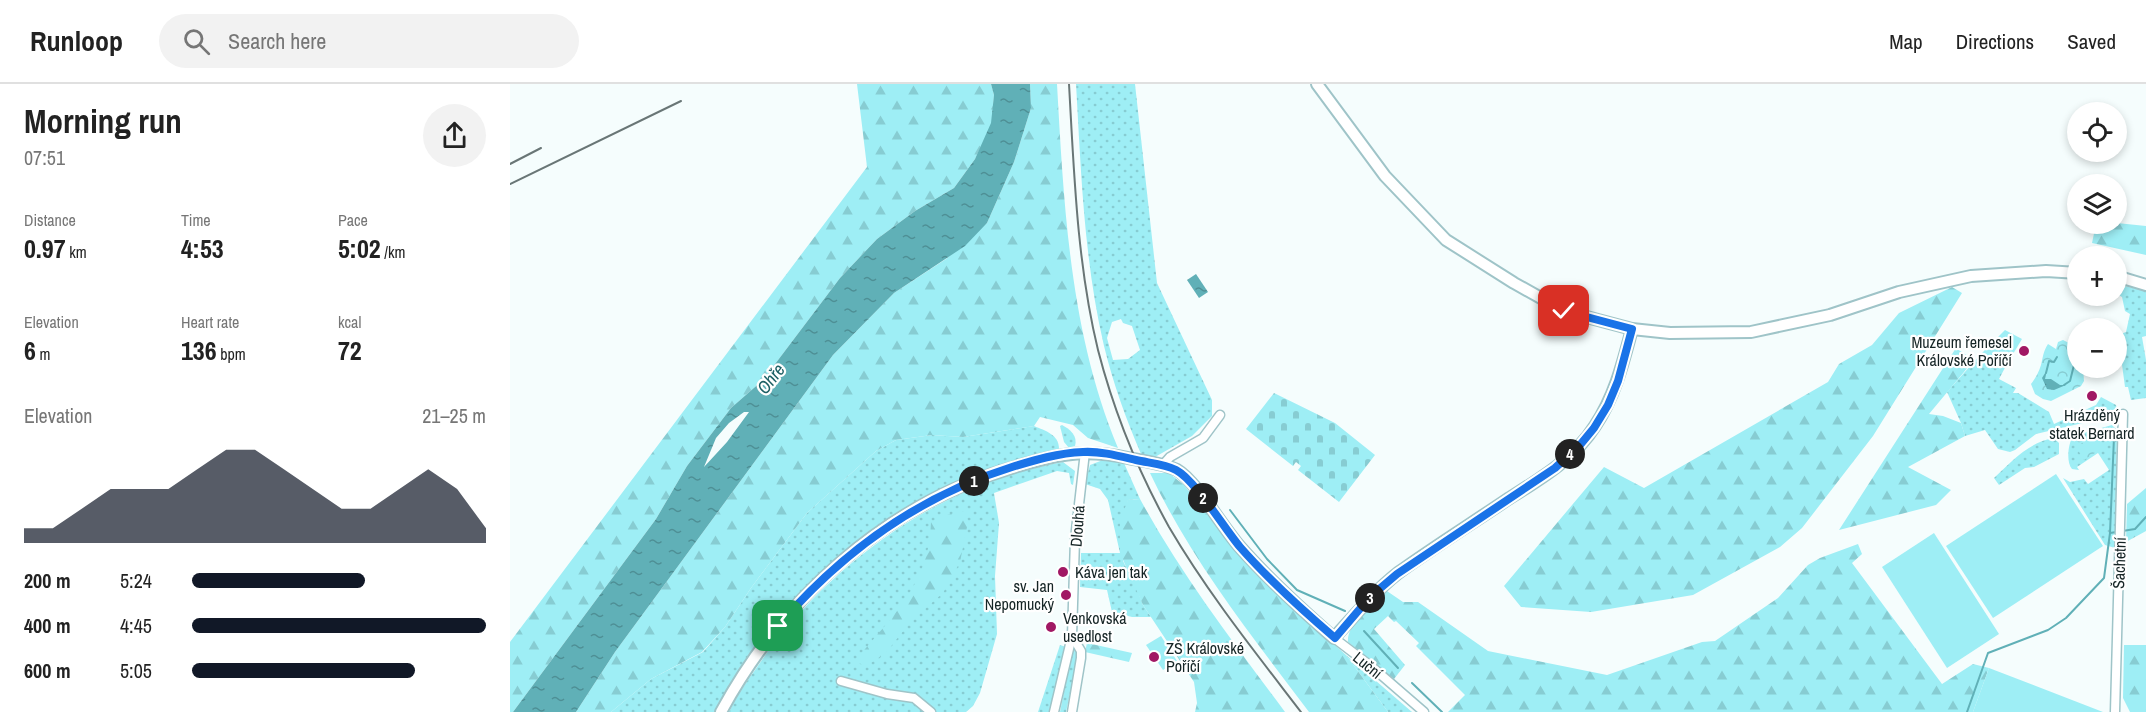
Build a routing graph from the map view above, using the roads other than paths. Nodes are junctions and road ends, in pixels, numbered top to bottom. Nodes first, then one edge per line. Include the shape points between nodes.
1 (1317, 84) edge
2 (2067, 272) edge
3 (2127, 279) edge
4 (2146, 285) edge
5 (1632, 329) junction
6 (2123, 414) dead end
7 (1220, 415) dead end
8 (1085, 452) junction
9 (1162, 466) junction
10 (1072, 636) junction
11 (1335, 638) junction
12 (841, 681) dead end
13 (721, 712) edge
14 (931, 712) edge
15 (1054, 712) edge
16 (1072, 712) edge
17 (1424, 712) edge
18 (2115, 712) edge

1 - 5 street via 1384,176 1446,240 1564,311
2 - 5 street via 1971,276 1899,292 1830,315 1751,332 1670,333
3 - 4 street
5 - 11 street via 1608,405 1580,445 1555,468 1397,574 1370,597
6 - 18 street, Šachetní
7 - 9 street via 1203,438
8 - 9 street, Luční
8 - 10 street, Dlouhá via 1076,527
8 - 13 street, Luční via 1043,458 970,482 923,505 871,538 825,575 778,626 751,661
9 - 11 street, Luční via 1177,470 1192,484 1274,585
10 - 15 street, Dlouhá
10 - 16 street, Dlouhá via 1081,658
11 - 17 street, Luční
12 - 14 street via 914,698

